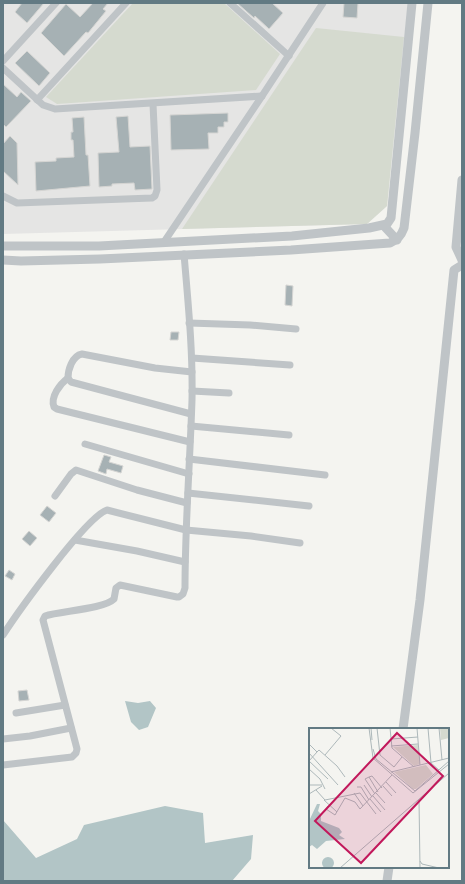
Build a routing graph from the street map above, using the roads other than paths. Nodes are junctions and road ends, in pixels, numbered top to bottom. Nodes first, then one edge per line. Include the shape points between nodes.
1 (56, 3) edge
2 (126, 3) edge
3 (230, 3) edge
4 (323, 3) edge
5 (412, 3) edge
6 (428, 3) edge
7 (289, 56) junction
8 (3, 61) edge
9 (3, 68) edge
10 (262, 96) junction
11 (37, 100) junction
12 (153, 104) junction
13 (462, 180) edge
14 (3, 196) edge
15 (384, 226) junction
16 (397, 240) junction
17 (164, 242) junction
18 (3, 246) edge
19 (459, 250) edge
20 (184, 254) junction
21 (3, 260) edge
22 (462, 260) edge
23 (462, 265) edge
24 (189, 323) junction
25 (296, 329) dead end
26 (192, 358) junction
27 (290, 365) dead end
28 (192, 372) junction
29 (68, 378) junction
30 (192, 390) junction
31 (229, 394) dead end
32 (191, 414) junction
33 (191, 426) junction
34 (289, 435) dead end
35 (190, 442) junction
36 (85, 444) dead end
37 (189, 459) junction
38 (189, 474) junction
39 (325, 475) dead end
40 (188, 493) junction
41 (55, 496) dead end
42 (187, 503) junction
43 (309, 506) dead end
44 (186, 530) junction
45 (75, 540) junction
46 (300, 543) dead end
47 (185, 562) junction
48 (3, 634) edge
49 (65, 705) junction
50 (16, 713) dead end
51 (71, 728) junction
52 (403, 728) edge
53 (3, 739) edge
54 (3, 765) edge
55 (388, 868) edge
56 (387, 881) edge

1 - 8 street
2 - 11 street
3 - 7 street
4 - 7 street
5 - 15 street via 391,218
6 - 16 street via 404,228
7 - 10 street
9 - 11 street
10 - 12 street
10 - 17 street
11 - 12 street via 55,109
12 - 14 street via 157,190 152,198 17,203
13 - 19 street
15 - 16 street
15 - 17 street via 332,232
16 - 20 street via 340,247
17 - 18 street via 99,246
19 - 22 street
20 - 21 street via 100,259
20 - 24 street
23 - 52 street via 454,270 420,600
24 - 25 street via 243,324
24 - 26 street
26 - 27 street
26 - 28 street
28 - 29 street via 155,368 82,354 74,359
28 - 30 street
29 - 32 street via 71,382
29 - 35 street via 60,385 53,401 54,407
30 - 31 street
30 - 32 street
32 - 33 street
33 - 34 street
33 - 35 street
35 - 37 street
36 - 38 street
37 - 38 street
37 - 39 street
38 - 40 street
40 - 42 street
40 - 43 street
41 - 42 street via 71,474 78,470 136,490
42 - 44 street
44 - 45 street via 107,510
44 - 46 street
44 - 47 street
45 - 47 street
45 - 48 street
47 - 49 street via 185,588 180,597 120,585 116,588 114,600 110,603 45,616 43,620
49 - 50 street
49 - 51 street
51 - 53 street
51 - 54 street via 77,749 72,757
55 - 56 street

